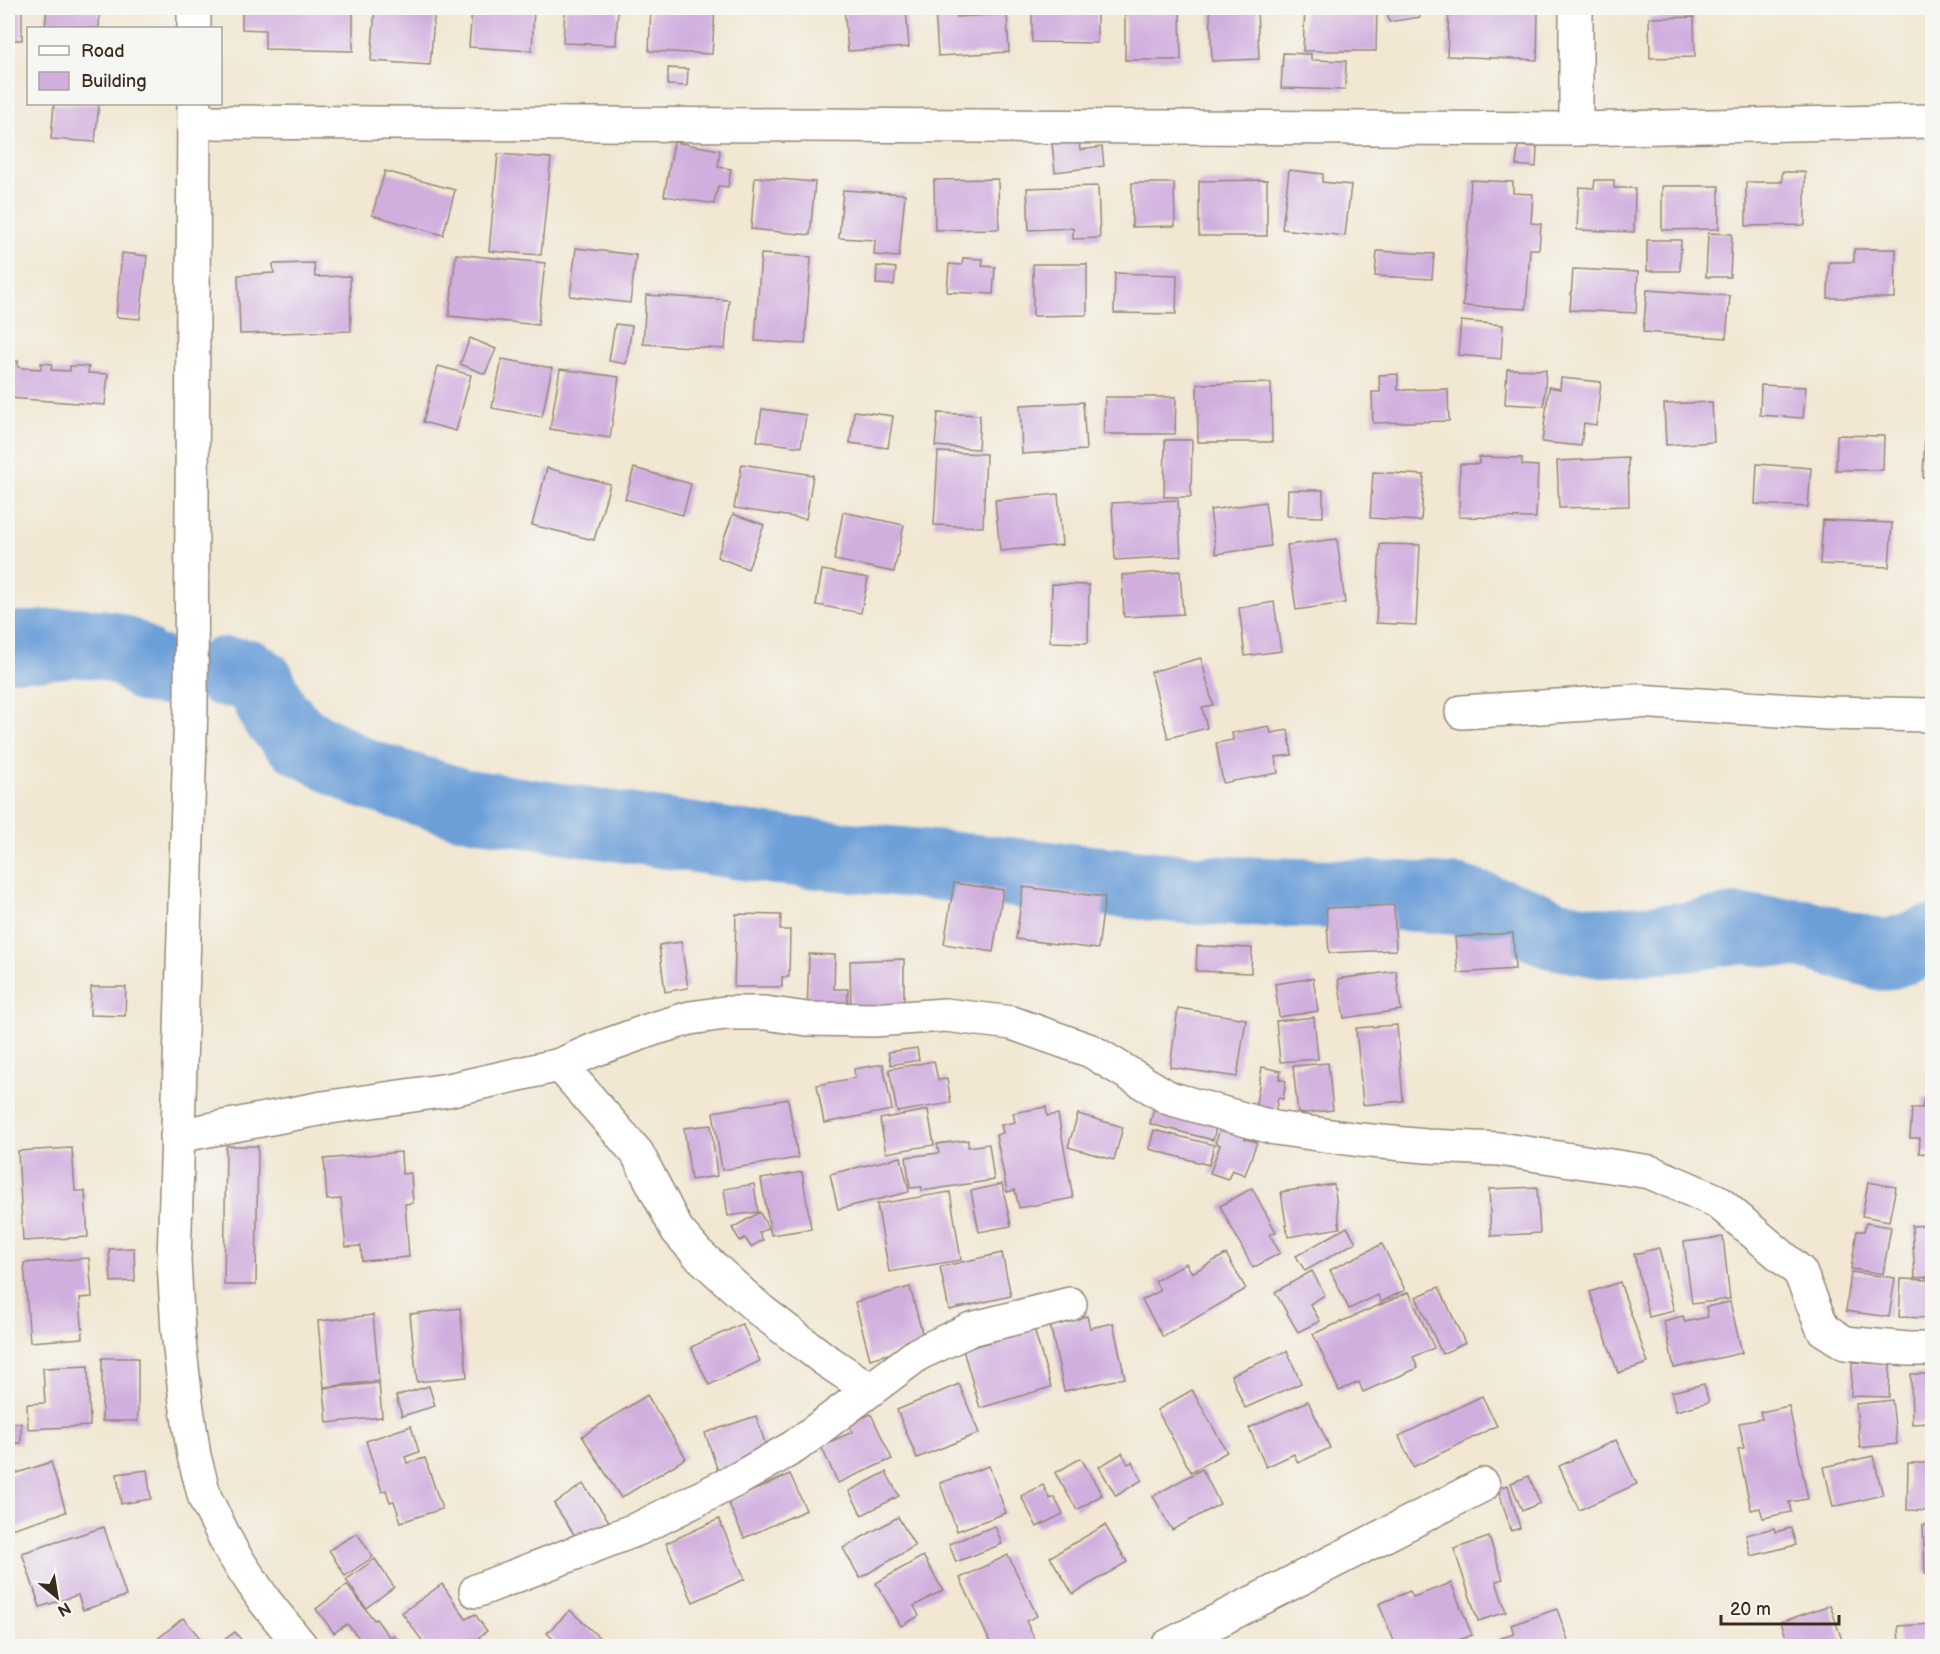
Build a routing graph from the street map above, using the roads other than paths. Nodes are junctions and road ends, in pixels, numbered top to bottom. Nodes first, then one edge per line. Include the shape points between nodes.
1 (194, 8) edge
2 (1576, 8) edge
3 (194, 27) edge
4 (194, 113) edge
5 (1932, 122) edge
6 (1576, 129) junction
7 (1462, 712) dead end
8 (1932, 715) edge
9 (560, 1065) junction
10 (177, 1136) junction
11 (1070, 1304) dead end
12 (1932, 1349) edge
13 (869, 1389) junction
14 (1482, 1485) dead end
15 (476, 1591) dead end
16 (301, 1647) edge
17 (1168, 1647) edge

1 - 3 street
2 - 6 street
4 - 6 street
4 - 10 street via 191,705
5 - 6 street
7 - 8 street via 1637,701
9 - 10 street via 448,1090 323,1108
9 - 12 street via 652,1029 725,1012 874,1020 945,1015 1012,1023 1091,1051 1169,1098 1275,1128 1371,1141 1499,1149 1650,1172 1717,1201 1800,1272 1823,1329 1845,1343
9 - 13 street via 637,1153 677,1230 697,1253 760,1310
10 - 16 street via 174,1261 179,1344 194,1456 205,1498 232,1552
11 - 13 street via 971,1329 918,1354
13 - 15 street via 794,1447 738,1479 640,1528
14 - 17 street

